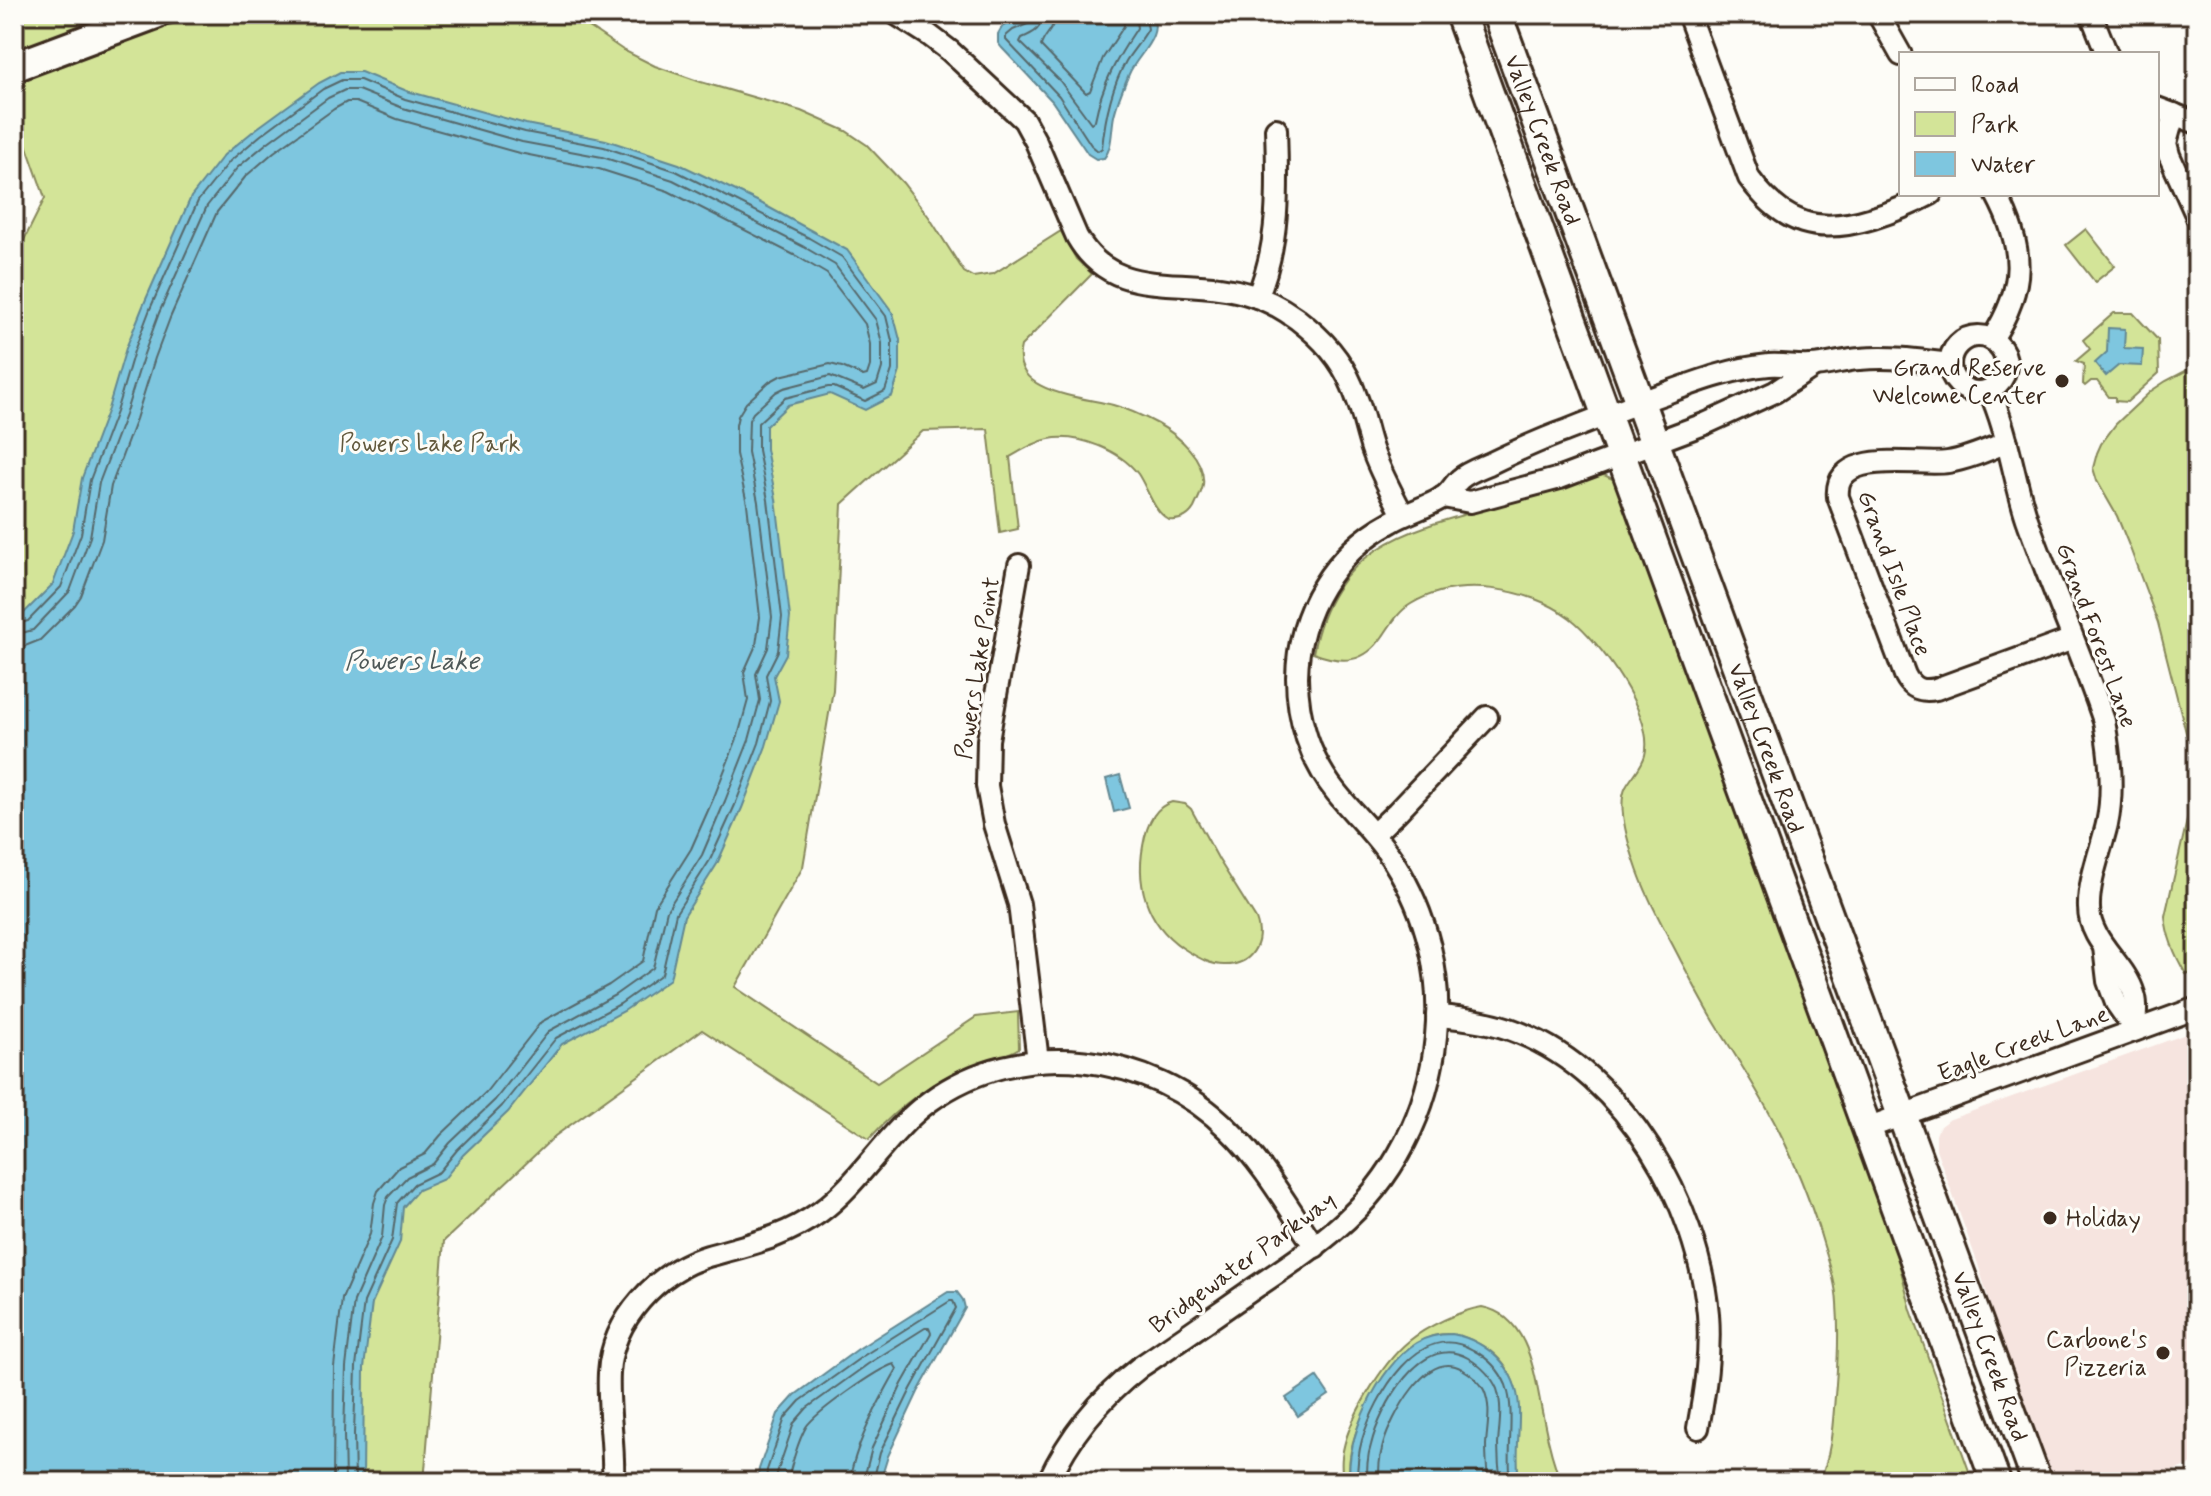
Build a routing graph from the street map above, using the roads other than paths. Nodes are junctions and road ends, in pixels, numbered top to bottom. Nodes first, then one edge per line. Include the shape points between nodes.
1 (156, 14) edge
2 (896, 14) edge
3 (1460, 14) edge
4 (1497, 14) edge
5 (1688, 14) edge
6 (1878, 14) edge
7 (2091, 14) edge
8 (1899, 52) edge
9 (2106, 52) edge
10 (14, 67) edge
11 (2165, 111) edge
12 (2197, 123) edge
13 (1276, 129) dead end
14 (1927, 196) edge
15 (1997, 196) edge
16 (2197, 217) edge
17 (1257, 297) junction
18 (1992, 339) junction
19 (1950, 364) junction
20 (1813, 367) junction
21 (1989, 390) junction
22 (1640, 402) junction
23 (1606, 415) junction
24 (2007, 442) junction
25 (1654, 443) junction
26 (1621, 455) junction
27 (1443, 497) junction
28 (1403, 515) junction
29 (1019, 565) dead end
30 (2073, 639) junction
31 (1487, 717) dead end
32 (1374, 834) junction
33 (2197, 1008) edge
34 (1437, 1016) junction
35 (2135, 1030) junction
36 (1038, 1061) junction
37 (1902, 1115) junction
38 (1867, 1128) junction
39 (1315, 1247) junction
40 (1698, 1428) dead end
41 (613, 1482) edge
42 (1048, 1482) edge
43 (1996, 1482) edge
44 (2037, 1482) edge

1 - 10 main road
2 - 17 street via 950,51 1024,120 1077,237 1100,264 1131,280
3 - 23 main road, Valley Creek Road
4 - 22 main road, Valley Creek Road
5 - 14 street via 1749,178 1780,209 1813,225 1840,226 1899,210
6 - 8 street
7 - 9 street
11 - 12 street
11 - 16 street via 2169,155
13 - 17 street via 1276,215
15 - 18 street via 2014,236 2018,262 2013,300
17 - 28 street via 1305,325 1337,359
18 - 19 street via 1964,339 1951,354
18 - 21 street via 2007,363 2001,381
19 - 20 street via 1884,357
19 - 21 street via 1961,386
20 - 22 street, Bridgewater Parkway via 1746,369
20 - 25 street, Bridgewater Parkway via 1775,392
21 - 24 street, Grand Forest Lane
22 - 23 street, Bridgewater Parkway
22 - 25 main road, Valley Creek Road
23 - 26 main road, Valley Creek Road
23 - 27 street, Bridgewater Parkway via 1461,477
24 - 30 street, Grand Forest Lane via 2028,521
24 - 30 street, Grand Isle Place via 1951,462 1862,466 1841,478 1838,497 1905,675 1917,689 1936,689
25 - 26 street, Bridgewater Parkway
25 - 37 main road, Valley Creek Road
26 - 27 street, Bridgewater Parkway via 1470,502
26 - 38 main road, Valley Creek Road
27 - 28 street, Bridgewater Parkway
28 - 32 street, Bridgewater Parkway via 1359,543 1330,574 1309,615 1298,666 1300,714 1314,757 1328,782
29 - 36 street, Powers Lake Point via 988,740 987,786 1019,904
30 - 35 street, Grand Forest Lane via 2104,721 2111,773 2108,820 2089,906 2104,947 2127,975 2135,996
31 - 32 street
32 - 34 street, Bridgewater Parkway via 1402,875 1423,922
33 - 35 street, Eagle Creek Lane
34 - 39 street, Bridgewater Parkway via 1428,1086 1407,1141 1363,1204
34 - 40 street via 1499,1026 1555,1052 1611,1099 1652,1150 1684,1213 1703,1280 1709,1351
35 - 37 street, Eagle Creek Lane
36 - 39 street via 1125,1069 1196,1102 1241,1143
36 - 41 street via 952,1086 903,1123 819,1212 786,1232 686,1264 643,1297 613,1348 609,1371
37 - 38 street, Eagle Creek Lane
37 - 44 main road, Valley Creek Road
38 - 43 main road, Valley Creek Road
39 - 42 street, Bridgewater Parkway via 1120,1384 1078,1430

